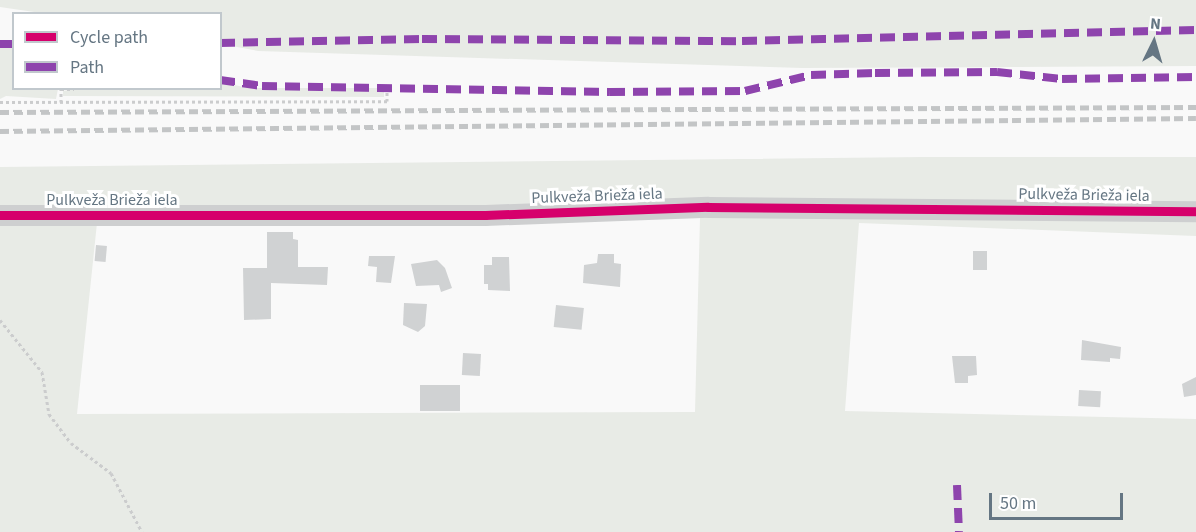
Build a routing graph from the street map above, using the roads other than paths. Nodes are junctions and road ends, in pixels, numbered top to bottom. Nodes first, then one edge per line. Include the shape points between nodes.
1 (1196, 211) edge
2 (0, 215) edge

1 - 2 street, Pulkveža Brieža iela via 708,207 485,215

